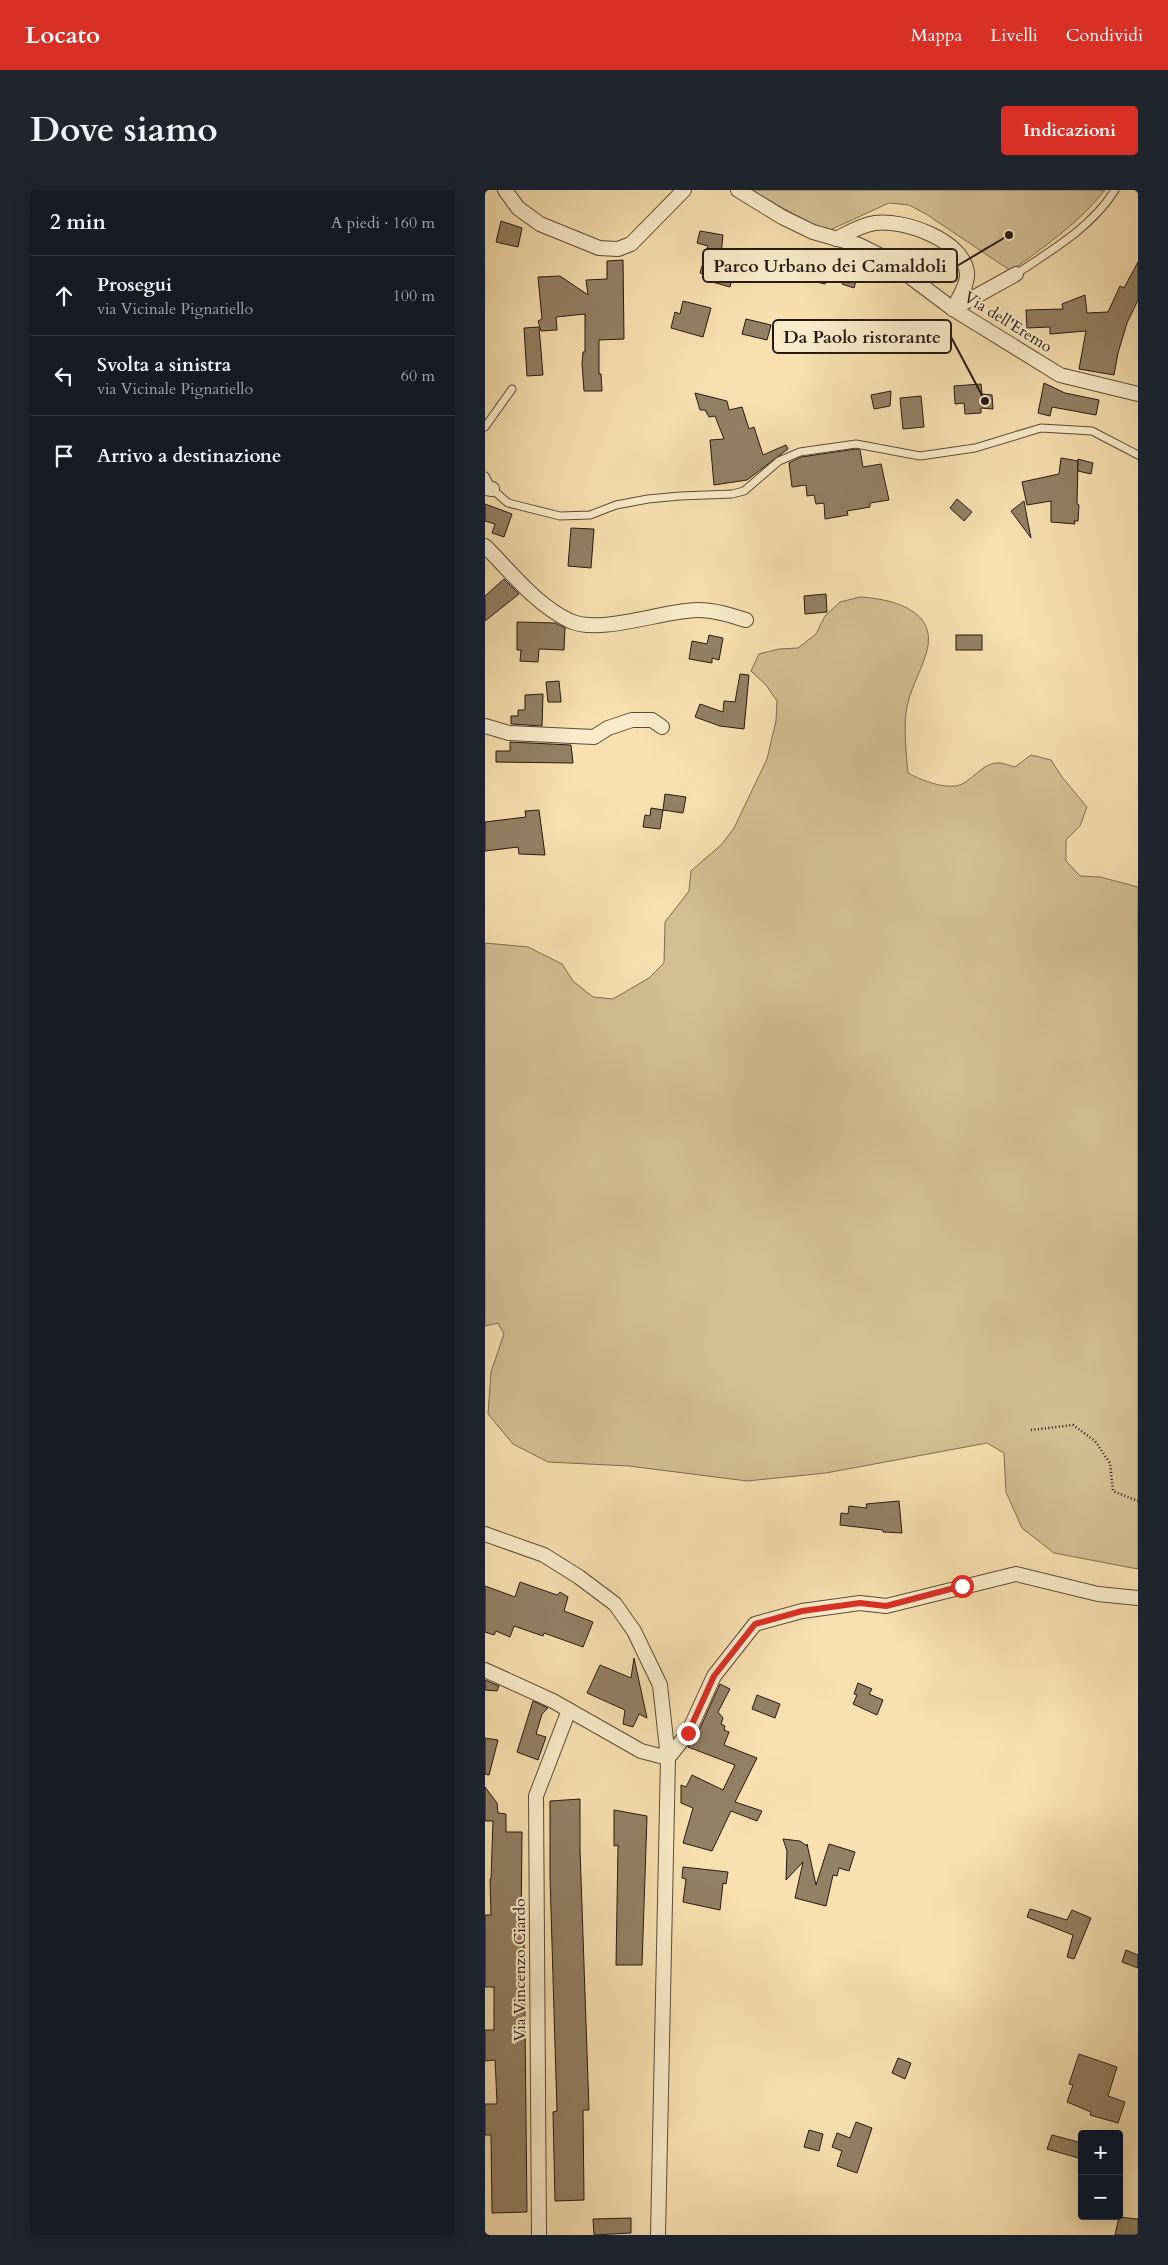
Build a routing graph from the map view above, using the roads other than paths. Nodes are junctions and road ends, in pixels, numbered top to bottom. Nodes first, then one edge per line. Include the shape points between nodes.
1 (505, 190) edge
2 (684, 190) edge
3 (738, 190) edge
4 (1115, 190) edge
5 (836, 240) junction
6 (1016, 274) joint
7 (953, 309) junction
8 (512, 389) dead end
9 (1138, 394) edge
10 (485, 427) edge
11 (1138, 455) edge
12 (485, 476) edge
13 (489, 489) edge
14 (485, 546) edge
15 (746, 620) dead end
16 (485, 726) edge
17 (661, 727) dead end
18 (485, 1534) edge
19 (1138, 1598) edge
20 (485, 1670) edge
21 (569, 1710) junction
22 (668, 1758) junction
23 (539, 2235) edge
24 (658, 2235) edge

1 - 2 street via 518,208 540,224 599,248 618,249 631,244
3 - 5 street, Via dell'Eremo via 782,217
4 - 6 lane via 1086,225
5 - 7 street, Via dell'Eremo via 859,244 885,258
5 - 7 street via 873,224 921,229 952,248 967,272 966,282
6 - 7 street
7 - 9 street, Via dell'Eremo via 1061,375
8 - 10 lane
11 - 13 lane via 1092,431 1041,428 975,448 920,456 856,444 800,452 779,461 744,491 648,499 590,514 560,516 530,509 508,503
12 - 13 lane
14 - 15 street via 535,599 570,621 585,626 696,610 724,612
16 - 17 street via 509,733 595,737 608,728 632,720 652,720
18 - 22 street via 544,1555 615,1604 634,1632 660,1685
19 - 22 street via 1098,1594 1016,1574 886,1606 860,1603 802,1611 755,1624 714,1676 688,1733
20 - 21 street
21 - 22 street via 641,1751
21 - 23 street, Via Vincenzo Ciardo via 536,1796
22 - 24 street

